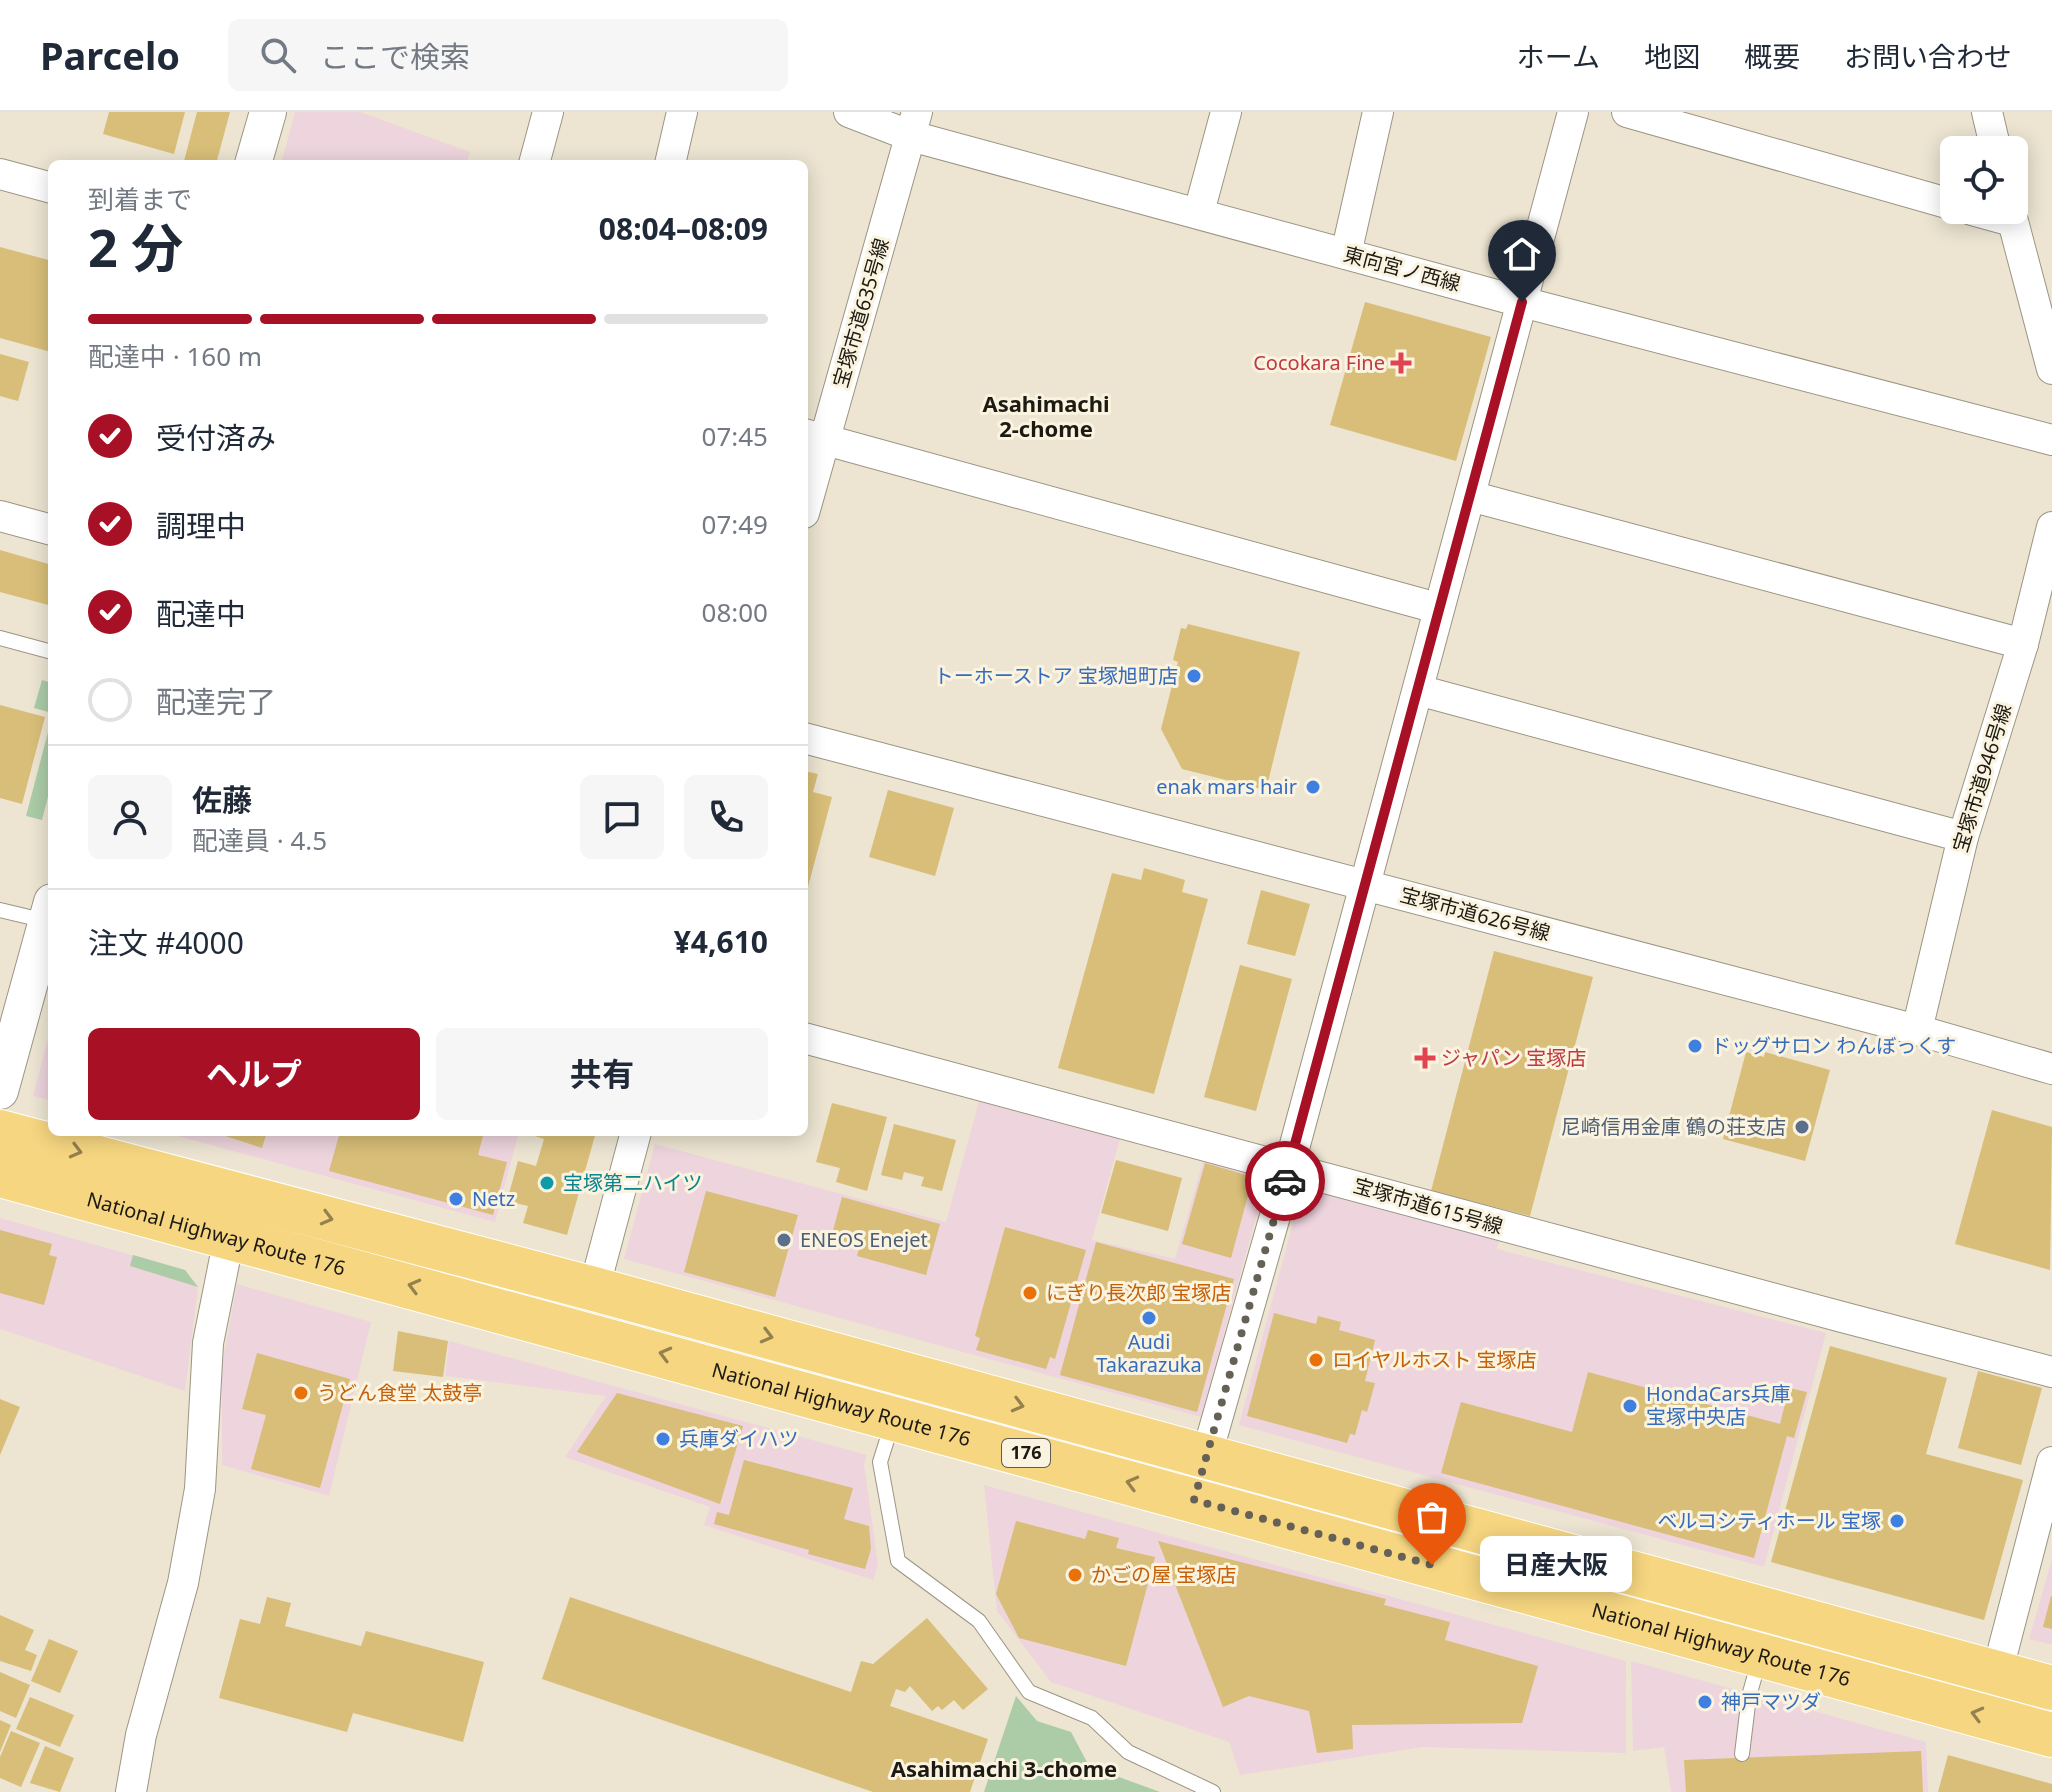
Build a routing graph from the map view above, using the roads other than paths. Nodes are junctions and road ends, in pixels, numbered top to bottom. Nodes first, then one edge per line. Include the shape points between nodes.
1 (268, 112) edge
2 (548, 112) edge
3 (682, 112) edge
4 (849, 112) edge
5 (1226, 112) edge
6 (1378, 112) edge
7 (1573, 112) edge
8 (1627, 112) edge
9 (1987, 112) edge
10 (914, 124) edge
11 (1993, 136) edge
12 (254, 160) edge
13 (535, 160) edge
14 (671, 160) edge
15 (0, 174) edge
16 (48, 187) edge
17 (1940, 201) edge
18 (1199, 212) junction
19 (2013, 224) edge
20 (1346, 254) junction
21 (1522, 302) junction
22 (2052, 369) edge
23 (814, 438) edge
24 (2052, 440) edge
25 (808, 483) edge
26 (1470, 496) junction
27 (0, 516) edge
28 (2052, 527) edge
29 (48, 529) edge
30 (1437, 608) junction
31 (0, 638) edge
32 (2023, 644) junction
33 (48, 651) edge
34 (1418, 690) junction
35 (808, 739) edge
36 (1963, 837) junction
37 (1364, 885) junction
38 (0, 910) edge
39 (48, 915) edge
40 (48, 922) edge
41 (1917, 1030) junction
42 (808, 1039) edge
43 (2052, 1069) edge
44 (0, 1091) edge
45 (0, 1132) edge
46 (635, 1136) edge
47 (1289, 1167) junction
48 (0, 1175) edge
49 (229, 1238) junction
50 (594, 1289) junction
51 (2052, 1372) edge
52 (894, 1417) junction
53 (1207, 1456) junction
54 (2052, 1462) edge
55 (1194, 1500) junction
56 (1760, 1656) junction
57 (1997, 1673) junction
58 (2052, 1688) edge
59 (2052, 1735) edge
60 (1742, 1754) dead end
61 (131, 1792) edge
62 (1213, 1792) edge

1 - 12 street
2 - 13 street
3 - 14 street
4 - 10 street, 東向宮ノ西線
5 - 18 street
6 - 20 street
7 - 21 street
8 - 17 street
9 - 11 street
10 - 18 street, 東向宮ノ西線
10 - 23 street, 宝塚市道635号線
15 - 16 street
18 - 20 street, 東向宮ノ西線
19 - 22 street
20 - 21 street, 東向宮ノ西線
21 - 24 street, 東向宮ノ西線
21 - 26 street
23 - 25 street, 宝塚市道635号線
23 - 30 street
26 - 30 street
26 - 32 street
27 - 29 street
28 - 32 street, 宝塚市道946号線
30 - 34 street
31 - 33 lane
32 - 36 street, 宝塚市道946号線
34 - 36 street
34 - 37 street
35 - 37 street, 宝塚市道626号線
36 - 41 street, 宝塚市道946号線
37 - 41 street, 宝塚市道626号線
37 - 47 street
38 - 39 lane
40 - 44 street
41 - 43 street, 宝塚市道626号線
42 - 47 street, 宝塚市道615号線
45 -> 50 highway, 176
46 - 50 street
47 - 51 street, 宝塚市道615号線
47 - 53 street
48 - 49 highway, National Highway Route 176 / 176
52 -> 49 highway, National Highway Route 176 / 176
49 - 61 street via 208,1343 200,1489 183,1583 141,1735
50 -> 53 highway, 176
55 -> 52 highway, National Highway Route 176 / 176
52 - 62 lane via 880,1462 898,1561 979,1621 1029,1692 1092,1718 1128,1752
53 - 55 street
53 - 57 highway, 176
54 - 57 street
55 - 56 highway, National Highway Route 176 / 176
59 -> 56 highway, National Highway Route 176 / 176
56 - 60 lane
57 - 58 highway, 176

